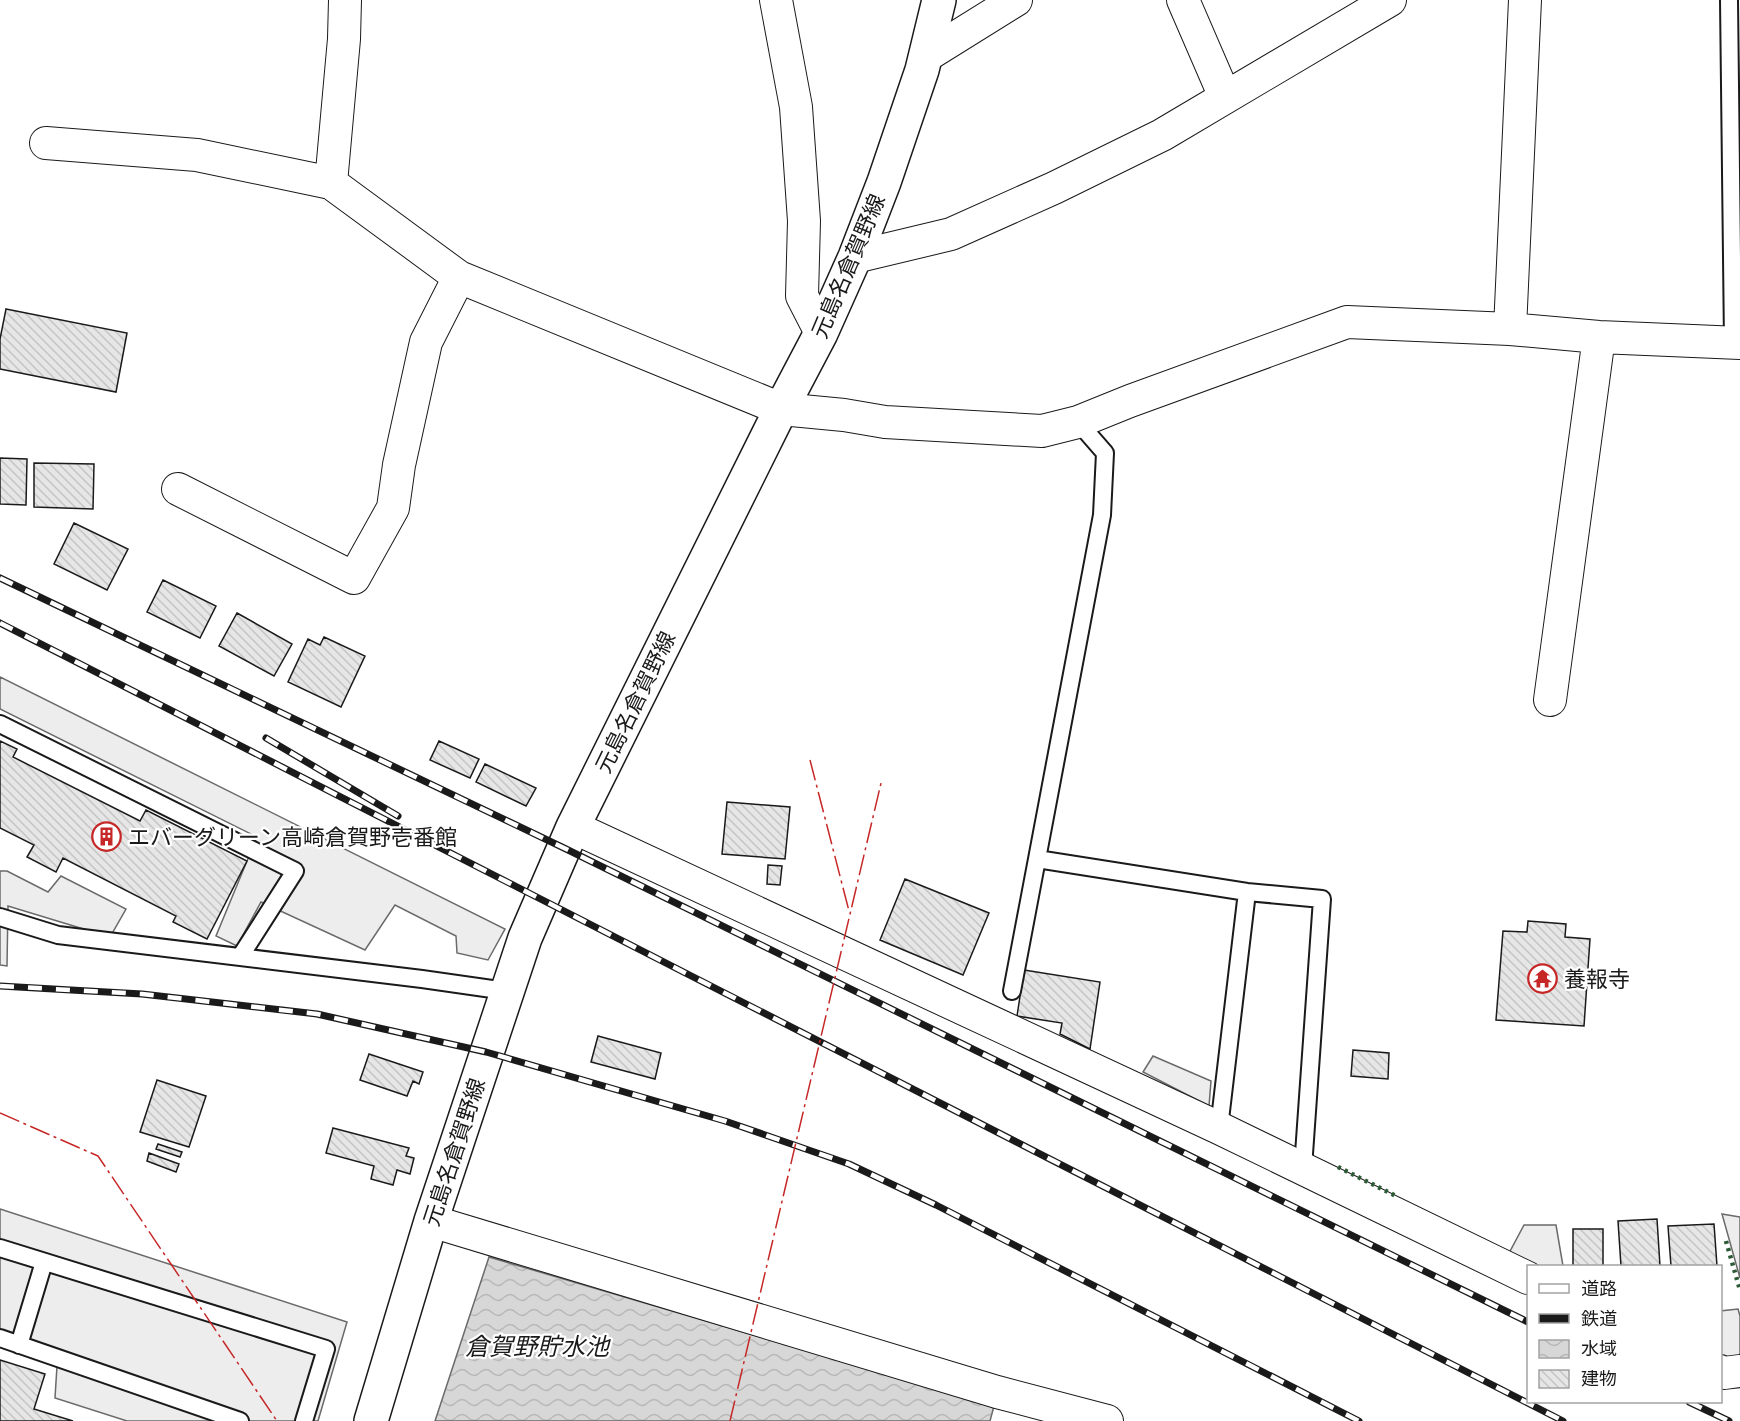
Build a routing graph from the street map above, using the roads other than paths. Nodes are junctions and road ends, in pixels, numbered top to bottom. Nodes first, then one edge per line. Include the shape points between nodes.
1 (345, 0) edge
2 (776, 0) edge
3 (939, 0) edge
4 (1016, 0) edge
5 (1183, 0) edge
6 (1390, 0) edge
7 (1525, 0) edge
8 (1729, 0) edge
9 (926, 56) junction
10 (1225, 98) junction
11 (46, 143) dead end
12 (331, 183) junction
13 (855, 256) junction
14 (459, 277) junction
15 (1510, 329) junction
16 (821, 333) junction
17 (1599, 338) junction
18 (1737, 343) edge
19 (781, 409) junction
20 (1078, 422) junction
21 (178, 489) dead end
22 (1550, 700) dead end
23 (0, 724) edge
24 (573, 827) junction
25 (1037, 860) junction
26 (1247, 892) junction
27 (0, 917) edge
28 (240, 957) junction
29 (506, 991) junction
30 (1012, 991) dead end
31 (1219, 1128) junction
32 (1303, 1168) junction
33 (430, 1221) junction
34 (0, 1248) edge
35 (44, 1262) junction
36 (1527, 1278) edge
37 (0, 1338) edge
38 (19, 1345) junction
39 (1740, 1371) edge
40 (1722, 1372) edge
41 (240, 1421) edge
42 (304, 1421) edge
43 (371, 1421) edge
44 (1107, 1421) edge

1 - 12 street
2 - 16 street via 796,107 804,221 802,296
3 - 9 main road, 元島名倉賀野線
4 - 9 street
5 - 10 street
6 - 10 street
7 - 15 street
8 - 18 lane
9 - 13 main road, 元島名倉賀野線
10 - 13 street via 1162,135 951,234
11 - 12 street via 197,155
12 - 14 street
13 - 16 main road, 元島名倉賀野線
14 - 19 street
14 - 21 street via 426,342 393,508 354,578
15 - 17 street
15 - 20 street via 1347,322
16 - 19 main road, 元島名倉賀野線
17 - 18 street
17 - 22 street
19 - 20 street via 885,422 1042,431
19 - 24 main road, 元島名倉賀野線
20 - 25 lane via 1105,453 1102,515
23 - 28 lane via 295,871
24 - 29 main road, 元島名倉賀野線
24 - 31 street
25 - 26 lane
25 - 30 lane
26 - 31 lane
26 - 32 lane via 1322,899
27 - 28 lane via 58,935
28 - 29 lane
29 - 33 main road, 元島名倉賀野線
31 - 32 street
32 - 36 street
33 - 43 main road, 元島名倉賀野線
33 - 44 street via 997,1392
34 - 35 lane
35 - 38 lane
35 - 42 lane via 326,1349
37 - 38 lane
38 - 41 lane
39 - 40 street

